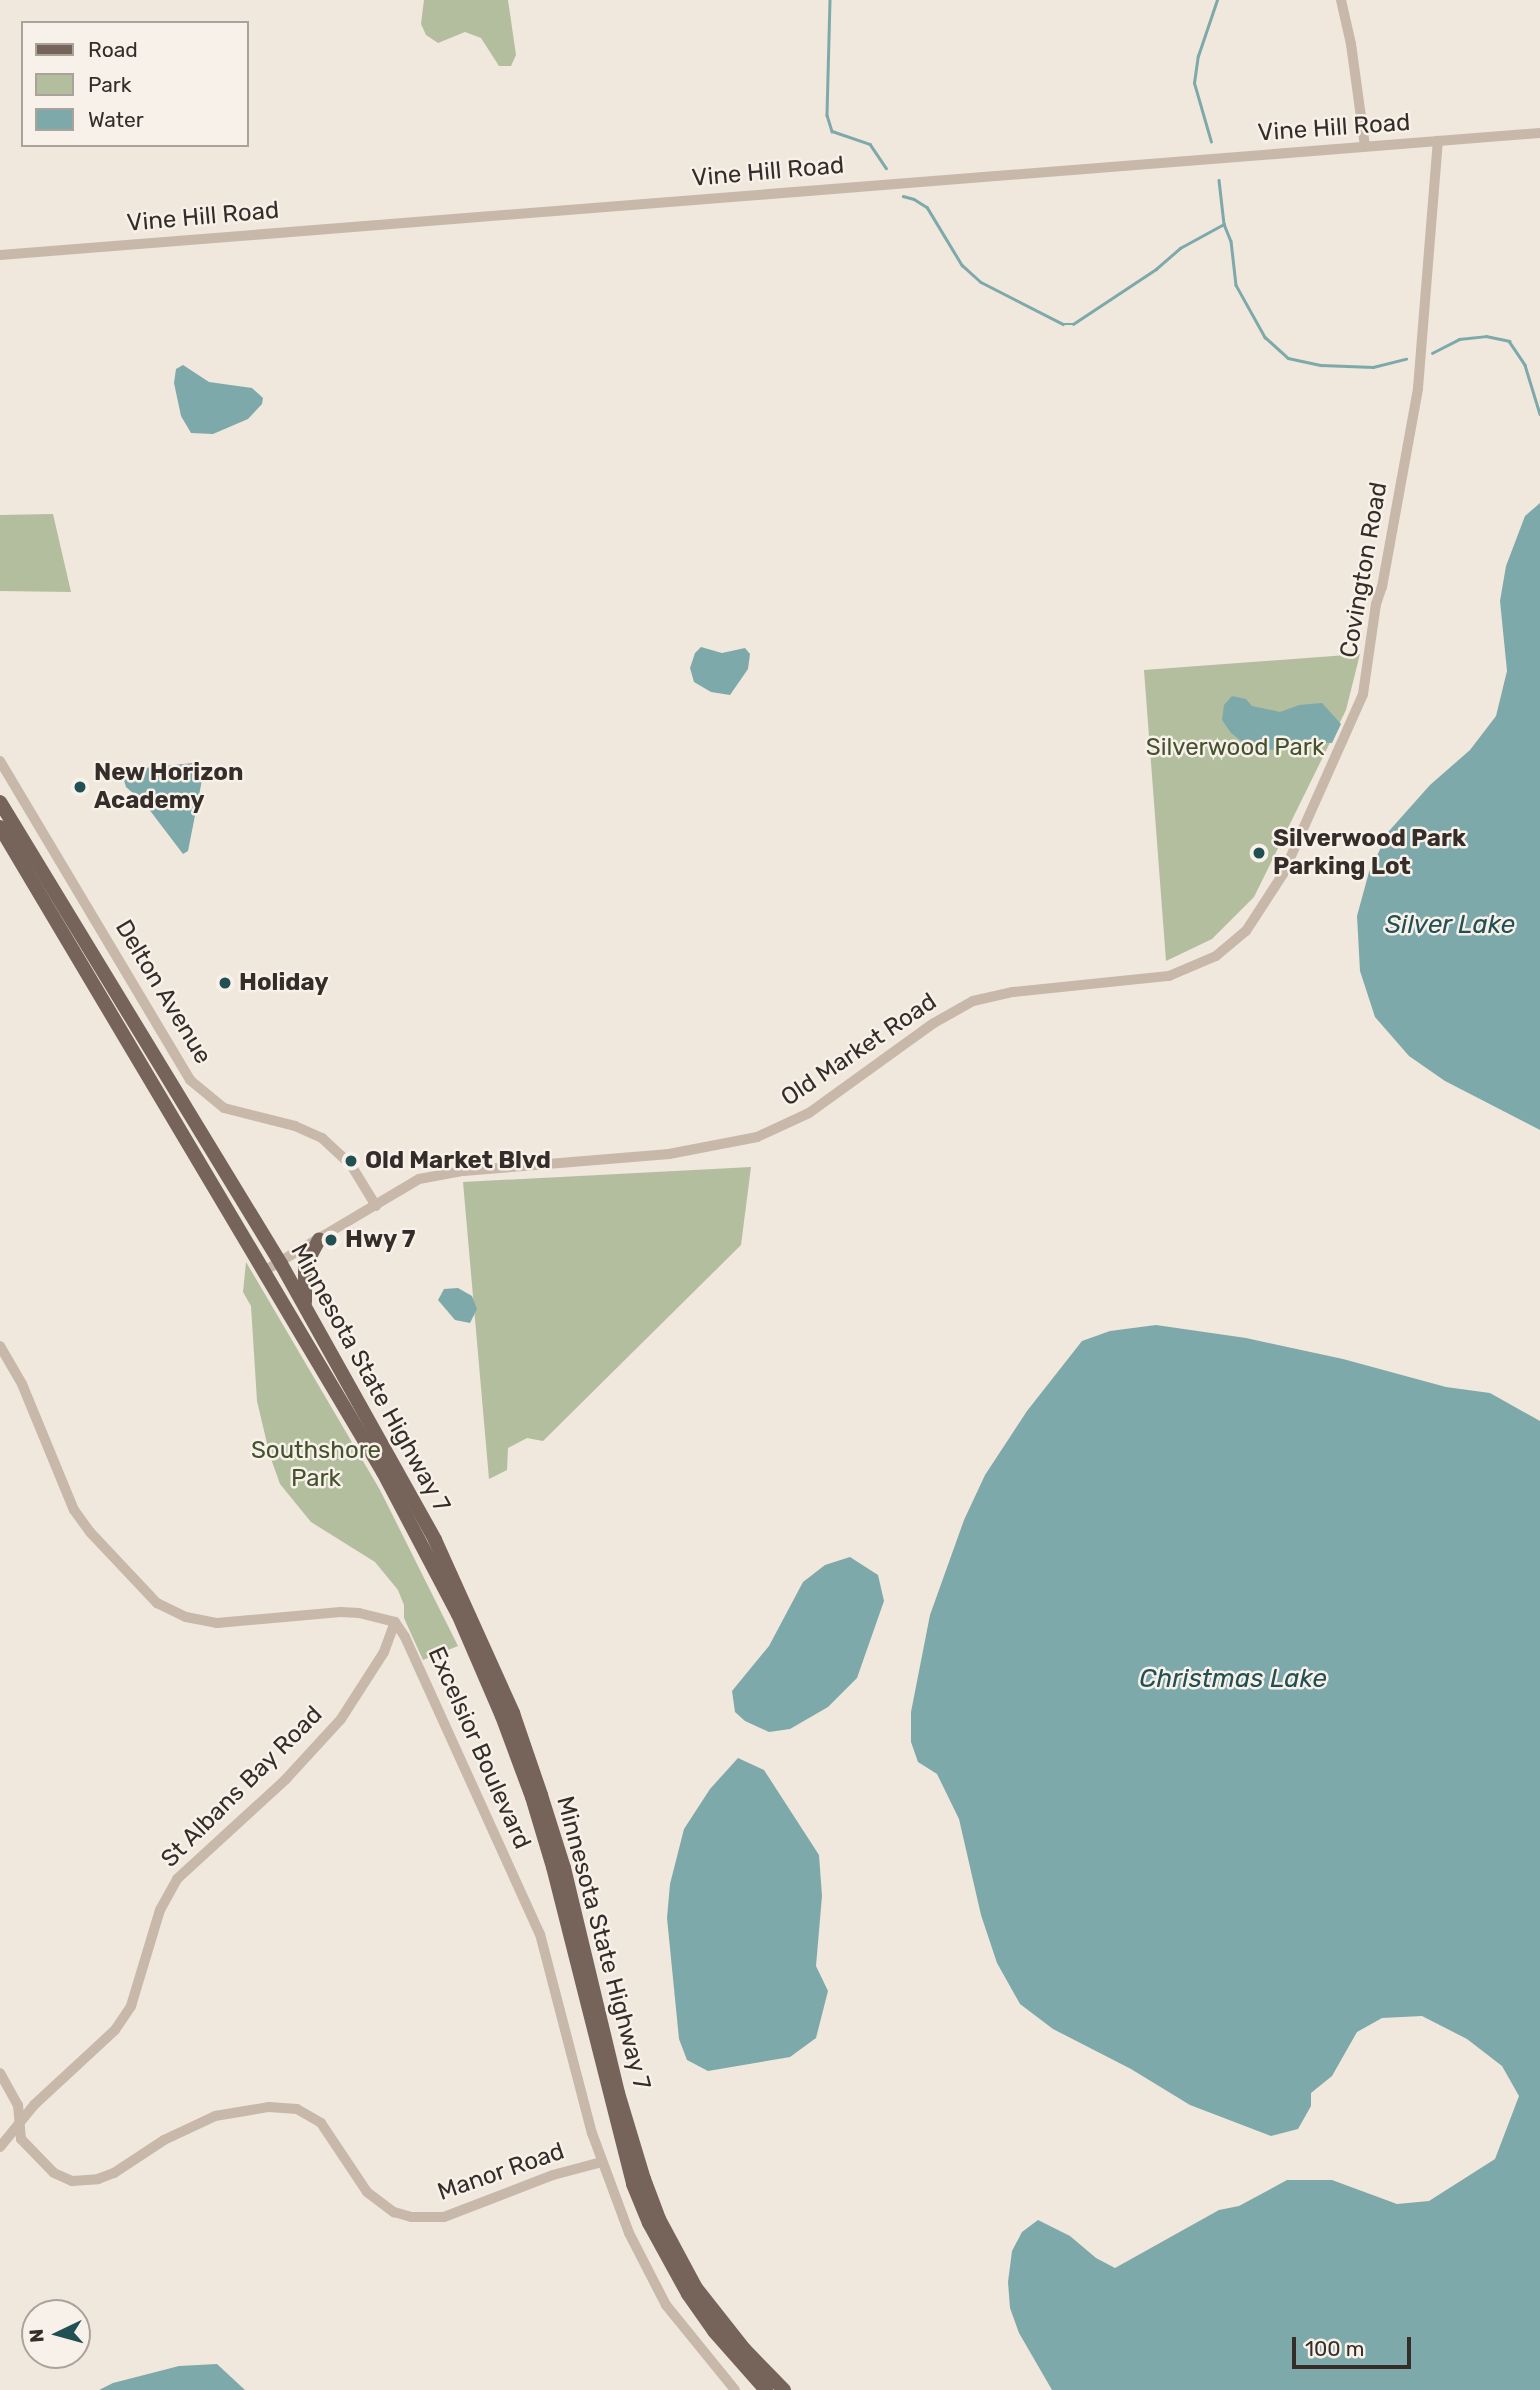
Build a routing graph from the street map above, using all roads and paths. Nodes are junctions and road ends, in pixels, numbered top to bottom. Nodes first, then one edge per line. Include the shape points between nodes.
1 (1341, 0) edge
2 (1540, 133) edge
3 (1438, 141) junction
4 (1365, 146) junction
5 (0, 255) edge
6 (0, 761) edge
7 (0, 802) edge
8 (0, 827) edge
9 (1208, 960) joint
10 (376, 1206) junction
11 (319, 1240) junction
12 (281, 1264) junction
13 (264, 1271) junction
14 (310, 1316) junction
15 (0, 1346) edge
16 (395, 1622) junction
17 (0, 2073) edge
18 (19, 2123) junction
19 (0, 2147) edge
20 (602, 2162) junction
21 (735, 2390) edge
22 (766, 2390) edge
23 (784, 2390) edge

1 - 4 street
2 - 3 street, Vine Hill Road
3 - 4 street, Vine Hill Road
3 - 9 street, Covington Road via 1418,388 1363,694 1269,900 1246,931
4 - 5 street, Vine Hill Road
6 - 10 street, Delton Avenue via 190,1080 224,1108 295,1126 321,1138 356,1171
7 - 12 main road, Minnesota State Highway 7
8 - 13 main road, Minnesota State Highway 7
9 - 10 street, Old Market Road via 1146,981 1013,992 973,1001 934,1023 809,1113 757,1137 669,1154 439,1174 419,1179
10 - 11 street, Old Market Road
11 - 12 street, Old Market Road
11 - 14 main road via 304,1273 304,1300
12 - 13 street, Old Market Road
12 - 14 main road, Minnesota State Highway 7
13 - 22 main road, Minnesota State Highway 7 via 422,1544 502,1716 553,1867 608,2095 649,2223 714,2332
14 - 23 main road, Minnesota State Highway 7 via 435,1540 513,1713 564,1868 618,2092 659,2219 709,2306
15 - 16 street via 22,1384 74,1510 157,1603 186,1618 217,1623 341,1612
16 - 18 street, St Albans Bay Road via 384,1652 341,1719 286,1779 172,1886 160,1910 134,1998 115,2030
16 - 20 street, Excelsior Boulevard via 540,1934
17 - 18 street, Manor Road via 18,2105
18 - 19 street, St Albans Bay Road
18 - 20 street, Manor Road via 21,2139 54,2173 82,2182 114,2173 164,2140 215,2116 269,2107 297,2109 330,2133 356,2179 380,2203 394,2212 428,2218 461,2212 553,2175
20 - 21 street, Excelsior Boulevard via 656,2287 692,2340

